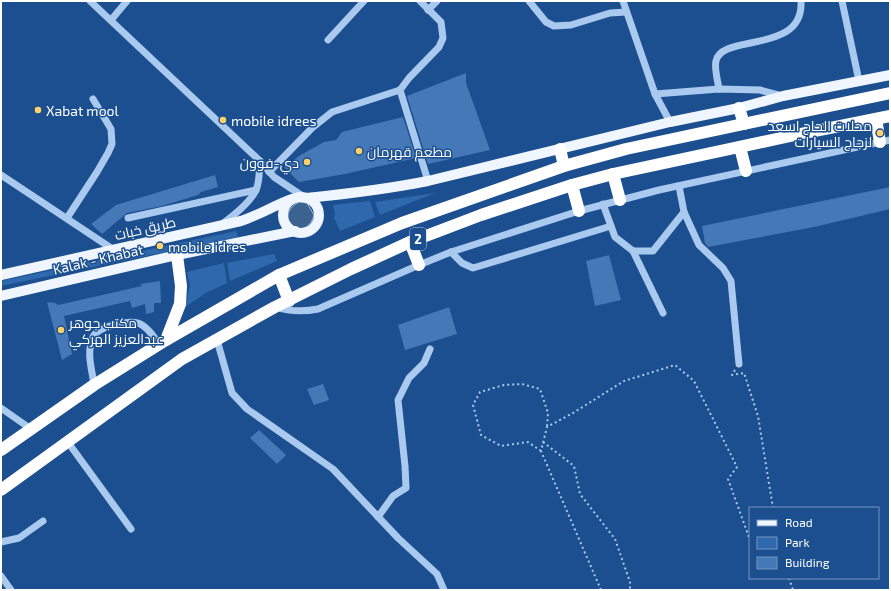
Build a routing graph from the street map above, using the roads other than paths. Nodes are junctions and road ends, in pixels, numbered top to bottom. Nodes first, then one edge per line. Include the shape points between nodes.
1 (90, 1) edge
2 (128, 1) edge
3 (364, 1) edge
4 (420, 1) edge
5 (437, 1) edge
6 (529, 1) edge
7 (623, 1) edge
8 (801, 1) edge
9 (842, 1) edge
10 (428, 10) junction
11 (626, 12) junction
12 (111, 20) junction
13 (328, 40) dead end
14 (890, 75) edge
15 (859, 81) junction
16 (719, 89) junction
17 (400, 90) junction
18 (890, 93) edge
19 (655, 94) junction
20 (783, 96) junction
21 (93, 100) dead end
22 (739, 108) junction
23 (890, 116) edge
24 (876, 119) junction
25 (670, 122) junction
26 (744, 124) junction
27 (885, 141) edge
28 (740, 147) junction
29 (560, 149) junction
30 (260, 161) junction
31 (564, 166) junction
32 (746, 171) junction
33 (269, 172) junction
34 (613, 174) junction
35 (1, 175) edge
36 (428, 181) junction
37 (572, 185) junction
38 (679, 186) junction
39 (256, 190) junction
40 (305, 198) junction
41 (292, 199) junction
42 (620, 200) junction
43 (603, 204) junction
44 (579, 211) junction
45 (684, 212) junction
46 (67, 218) junction
47 (128, 218) dead end
48 (220, 226) junction
49 (611, 226) junction
50 (295, 231) junction
51 (410, 242) junction
52 (114, 250) junction
53 (633, 251) junction
54 (451, 252) junction
55 (177, 255) junction
56 (418, 265) junction
57 (1, 275) edge
58 (279, 275) junction
59 (1, 296) edge
60 (289, 301) junction
61 (275, 307) junction
62 (663, 313) dead end
63 (217, 340) junction
64 (163, 342) junction
65 (430, 349) dead end
66 (739, 364) road end
67 (94, 385) junction
68 (1, 408) edge
69 (31, 429) junction
70 (67, 441) junction
71 (1, 450) edge
72 (1, 490) edge
73 (378, 518) junction
74 (43, 521) dead end
75 (131, 529) dead end
76 (1, 542) edge
77 (1, 576) edge
78 (11, 590) edge
79 (444, 590) edge

1 - 12 street
2 - 12 street
3 - 13 street
4 - 10 street
5 - 10 street
6 - 11 street via 546,22 554,26 571,25 610,13
7 - 11 street
8 - 16 street via 798,18 791,28 762,42 727,48 719,54 715,62
9 - 15 street
10 - 17 street via 441,22 443,38 439,47
11 - 19 street
12 - 30 street
14 - 15 main road
15 - 20 main road
16 - 19 street
16 - 20 street via 760,90
17 - 33 street via 332,112 312,128
17 - 36 street
18 - 26 highway, 2
19 - 25 street
20 - 22 main road
21 - 46 street via 112,129 112,144 101,166
22 - 25 main road
22 - 26 highway
23 - 24 highway, 2
24 - 27 highway
24 - 28 highway, 2
25 - 29 main road
26 - 31 highway, 2
27 - 32 street
28 - 32 highway
28 - 34 highway, 2
29 - 31 highway
29 - 36 main road
30 - 33 street
30 - 39 street
31 - 58 highway, 2 via 402,223
32 - 38 street
33 - 40 street
34 - 37 highway, 2
34 - 42 highway
35 - 46 street
36 - 40 main road via 380,190
37 - 44 highway
37 - 51 highway, 2
38 - 42 street
38 - 45 street
39 - 47 street
39 - 48 street via 236,214
40 - 41 main road
40 - 50 main road via 316,206 317,220 308,230
41 - 48 main road, طريق خبات via 258,215
41 - 50 main road via 284,209 283,218 287,226
42 - 43 street
43 - 44 street
43 - 49 street
44 - 54 street
45 - 53 street via 653,251
45 - 66 street via 699,245 723,268 731,281
46 - 52 street
48 - 52 main road, طريق خبات
49 - 53 street via 615,237
49 - 54 street via 473,268 462,263
50 - 55 main road, Kalak - Khabat
51 - 56 highway
51 - 60 highway, 2 via 350,269
52 - 57 main road, طريق خبات
53 - 62 street
54 - 56 street
55 - 59 main road, Kalak - Khabat
55 - 64 highway via 181,286 180,304
56 - 61 street via 318,309 304,312
58 - 60 highway
58 - 64 highway, 2
60 - 61 highway, 2
61 - 63 highway, 2
63 - 70 highway, 2 via 182,359
63 - 73 street via 232,393 247,409 332,469
64 - 67 highway, 2
64 - 67 street via 139,323 105,327 94,335 89,351
65 - 73 street via 424,363 409,378 398,400 406,488 393,496
67 - 69 highway, 2
68 - 69 street
69 - 71 highway, 2
70 - 72 highway, 2
70 - 75 street
73 - 79 street via 437,574
74 - 76 street via 19,538
77 - 78 street

